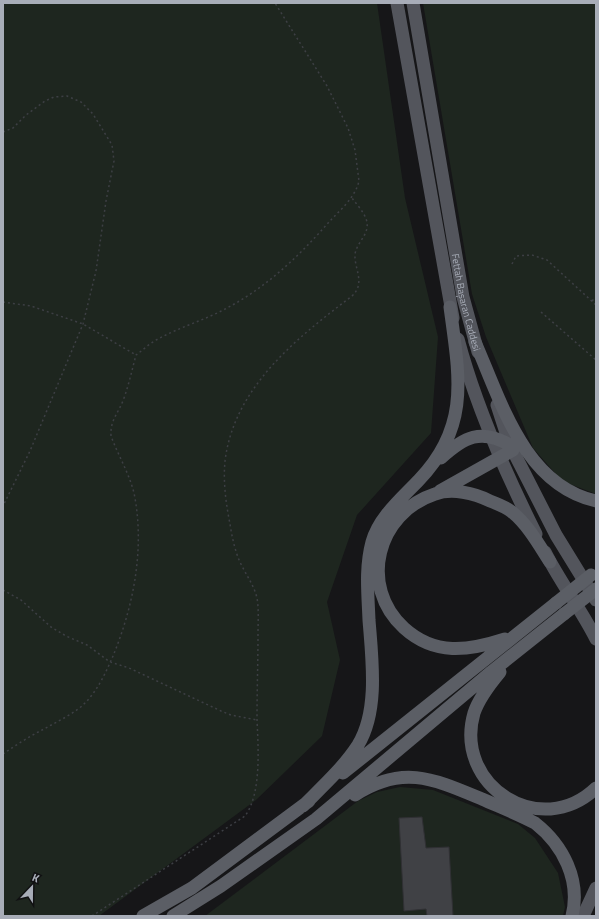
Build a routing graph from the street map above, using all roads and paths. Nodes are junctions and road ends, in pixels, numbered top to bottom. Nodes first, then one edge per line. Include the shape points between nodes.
1 (275, 3) edge
2 (397, 3) edge
3 (413, 3) edge
4 (3, 132) edge
5 (352, 198) junction
6 (512, 264) dead end
7 (596, 297) edge
8 (592, 301) junction
9 (3, 302) edge
10 (596, 305) edge
11 (450, 307) junction
12 (542, 312) dead end
13 (83, 324) junction
14 (475, 342) junction
15 (136, 355) junction
16 (596, 360) edge
17 (491, 436) junction
18 (512, 448) junction
19 (500, 457) junction
20 (434, 464) junction
21 (435, 494) junction
22 (596, 501) edge
23 (3, 506) edge
24 (550, 562) junction
25 (593, 572) edge
26 (596, 589) edge
27 (3, 590) edge
28 (596, 600) edge
29 (515, 636) junction
30 (596, 639) edge
31 (514, 654) junction
32 (110, 662) junction
33 (257, 720) junction
34 (3, 754) edge
35 (596, 788) edge
36 (303, 806) junction
37 (316, 819) junction
38 (596, 888) edge
39 (92, 916) edge
40 (143, 916) edge
41 (173, 916) edge
42 (572, 916) edge
43 (583, 916) edge

1 - 5 path via 327,86 348,128 355,150 359,181
2 - 11 main road
3 - 14 main road, Fettah Başaran Caddesi via 463,297
4 - 13 path via 13,128 49,98 67,96 80,102 93,114 112,145 113,169 96,271
5 - 15 path via 297,257 260,287 216,314 157,340
5 - 33 path via 367,221 365,235 355,255 359,276 357,290 270,367 241,412 226,451 224,485 230,523 240,561 257,599
6 - 8 path via 516,256 532,255 547,260
7 - 8 path
8 - 10 path
9 - 13 path via 31,306
11 - 17 main road via 462,352
11 - 20 highway via 457,358 458,401 447,440
12 - 16 path
13 - 15 path
13 - 23 path via 30,451
14 - 18 main road, Fettah Başaran Caddesi
14 - 22 highway via 524,448 552,480 569,492
15 - 32 path via 126,394 113,420 111,436 134,493 138,558 127,615
17 - 18 highway
17 - 19 main road
17 - 20 highway via 475,436 463,441
18 - 19 highway
18 - 28 main road, Fettah Başaran Caddesi via 556,535
19 - 21 highway
19 - 24 main road
20 - 36 highway via 390,511 373,540 369,554 367,591 372,696 364,732 359,744 344,764
21 - 24 highway via 472,494 511,511 537,541
21 - 29 highway via 417,502 401,514 385,537 378,571 379,586 388,609 409,633 435,646 465,649
24 - 30 main road
25 - 29 highway, bridge
26 - 31 highway, bridge
27 - 32 path via 20,600 51,627 87,645
29 - 36 highway
31 - 35 highway via 488,688 474,713 471,742 479,769 502,796 534,809 558,808 571,804
31 - 37 highway
32 - 33 path via 129,668 221,711
32 - 34 path via 101,682 85,704
33 - 39 path via 258,759 254,797 245,816
36 - 40 highway via 192,888
37 - 41 highway via 221,886
37 - 42 highway via 367,787 388,779 410,777 448,785 527,818 546,831 561,851 569,868 575,897
38 - 43 main road

